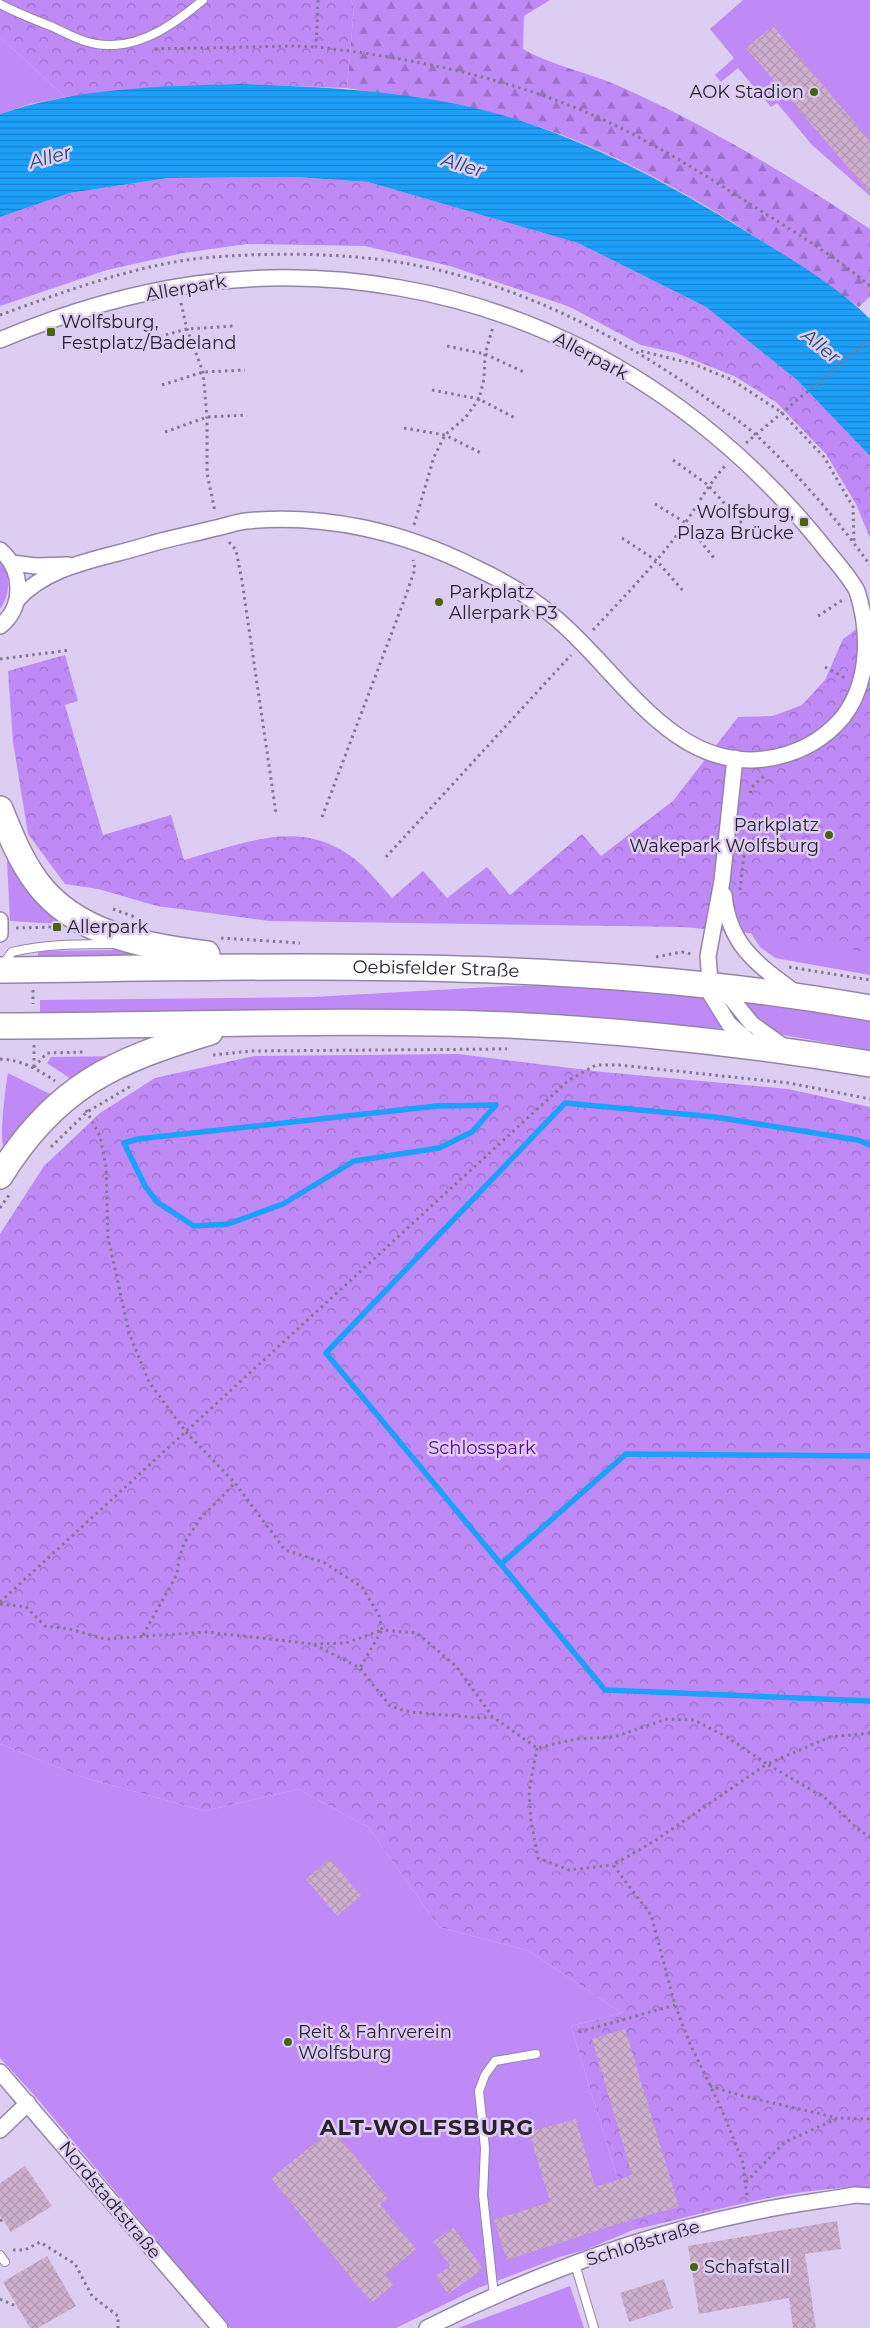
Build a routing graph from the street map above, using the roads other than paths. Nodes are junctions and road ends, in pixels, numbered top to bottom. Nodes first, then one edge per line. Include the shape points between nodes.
1 (202, 0) edge
2 (0, 4) edge
3 (0, 340) edge
4 (0, 550) edge
5 (12, 563) junction
6 (77, 564) junction
7 (17, 600) junction
8 (0, 626) edge
9 (735, 758) junction
10 (0, 809) edge
11 (722, 881) junction
12 (0, 920) edge
13 (0, 934) edge
14 (140, 944) junction
15 (33, 958) junction
16 (298, 966) junction
17 (0, 969) edge
18 (711, 984) junction
19 (799, 995) junction
20 (870, 1008) edge
21 (238, 1024) junction
22 (0, 1026) edge
23 (756, 1046) junction
24 (790, 1051) junction
25 (870, 1064) edge
26 (6, 1184) edge
27 (536, 2054) dead end
28 (0, 2072) edge
29 (28, 2104) junction
30 (0, 2130) edge
31 (870, 2196) edge
32 (575, 2264) junction
33 (494, 2296) junction
34 (220, 2328) edge
35 (427, 2328) edge
36 (594, 2328) edge

1 - 2 lane via 168,27 131,42 111,45 73,38
3 - 9 street, Allerpark via 44,322 131,297 217,280 276,276 333,279 452,299 514,319 586,350 655,390 736,454 804,522 857,592 866,620 868,666 862,686 845,715 810,746 787,756 755,760
4 - 5 street
5 - 6 street, Allerpark via 36,566
5 - 7 street via 19,587
6 - 7 street, Allerpark via 40,581
6 - 9 street, Allerpark via 244,521 308,521 367,528 409,540 469,564 520,591 582,642 644,710 669,731 696,746
7 - 8 street, Allerpark
9 - 11 street
10 - 14 main road via 16,847 46,893 81,920
11 - 18 street via 708,956
11 - 19 street via 726,914 753,960
12 - 13 street
14 - 15 lane via 58,944
14 - 16 main road
15 - 16 main road, Oebisfelder Straße
15 - 17 main road, Oebisfelder Straße
16 - 18 main road, Oebisfelder Straße via 486,968
18 - 19 main road, Oebisfelder Straße
18 - 23 street via 712,995 729,1024
18 - 24 street via 730,997 765,1035
19 - 20 main road, Oebisfelder Straße
21 - 22 main road
21 - 23 main road via 507,1025
21 - 26 main road via 128,1060 71,1092 31,1131
23 - 24 main road
24 - 25 main road
27 - 33 lane via 495,2061 479,2091 485,2148 482,2195
28 - 29 street, Nordstadtstraße
29 - 30 street
29 - 34 street, Nordstadtstraße
31 - 32 street, Schloßstraße via 855,2195 749,2213
32 - 33 street, Schloßstraße
32 - 36 lane
33 - 35 street, Schloßstraße

